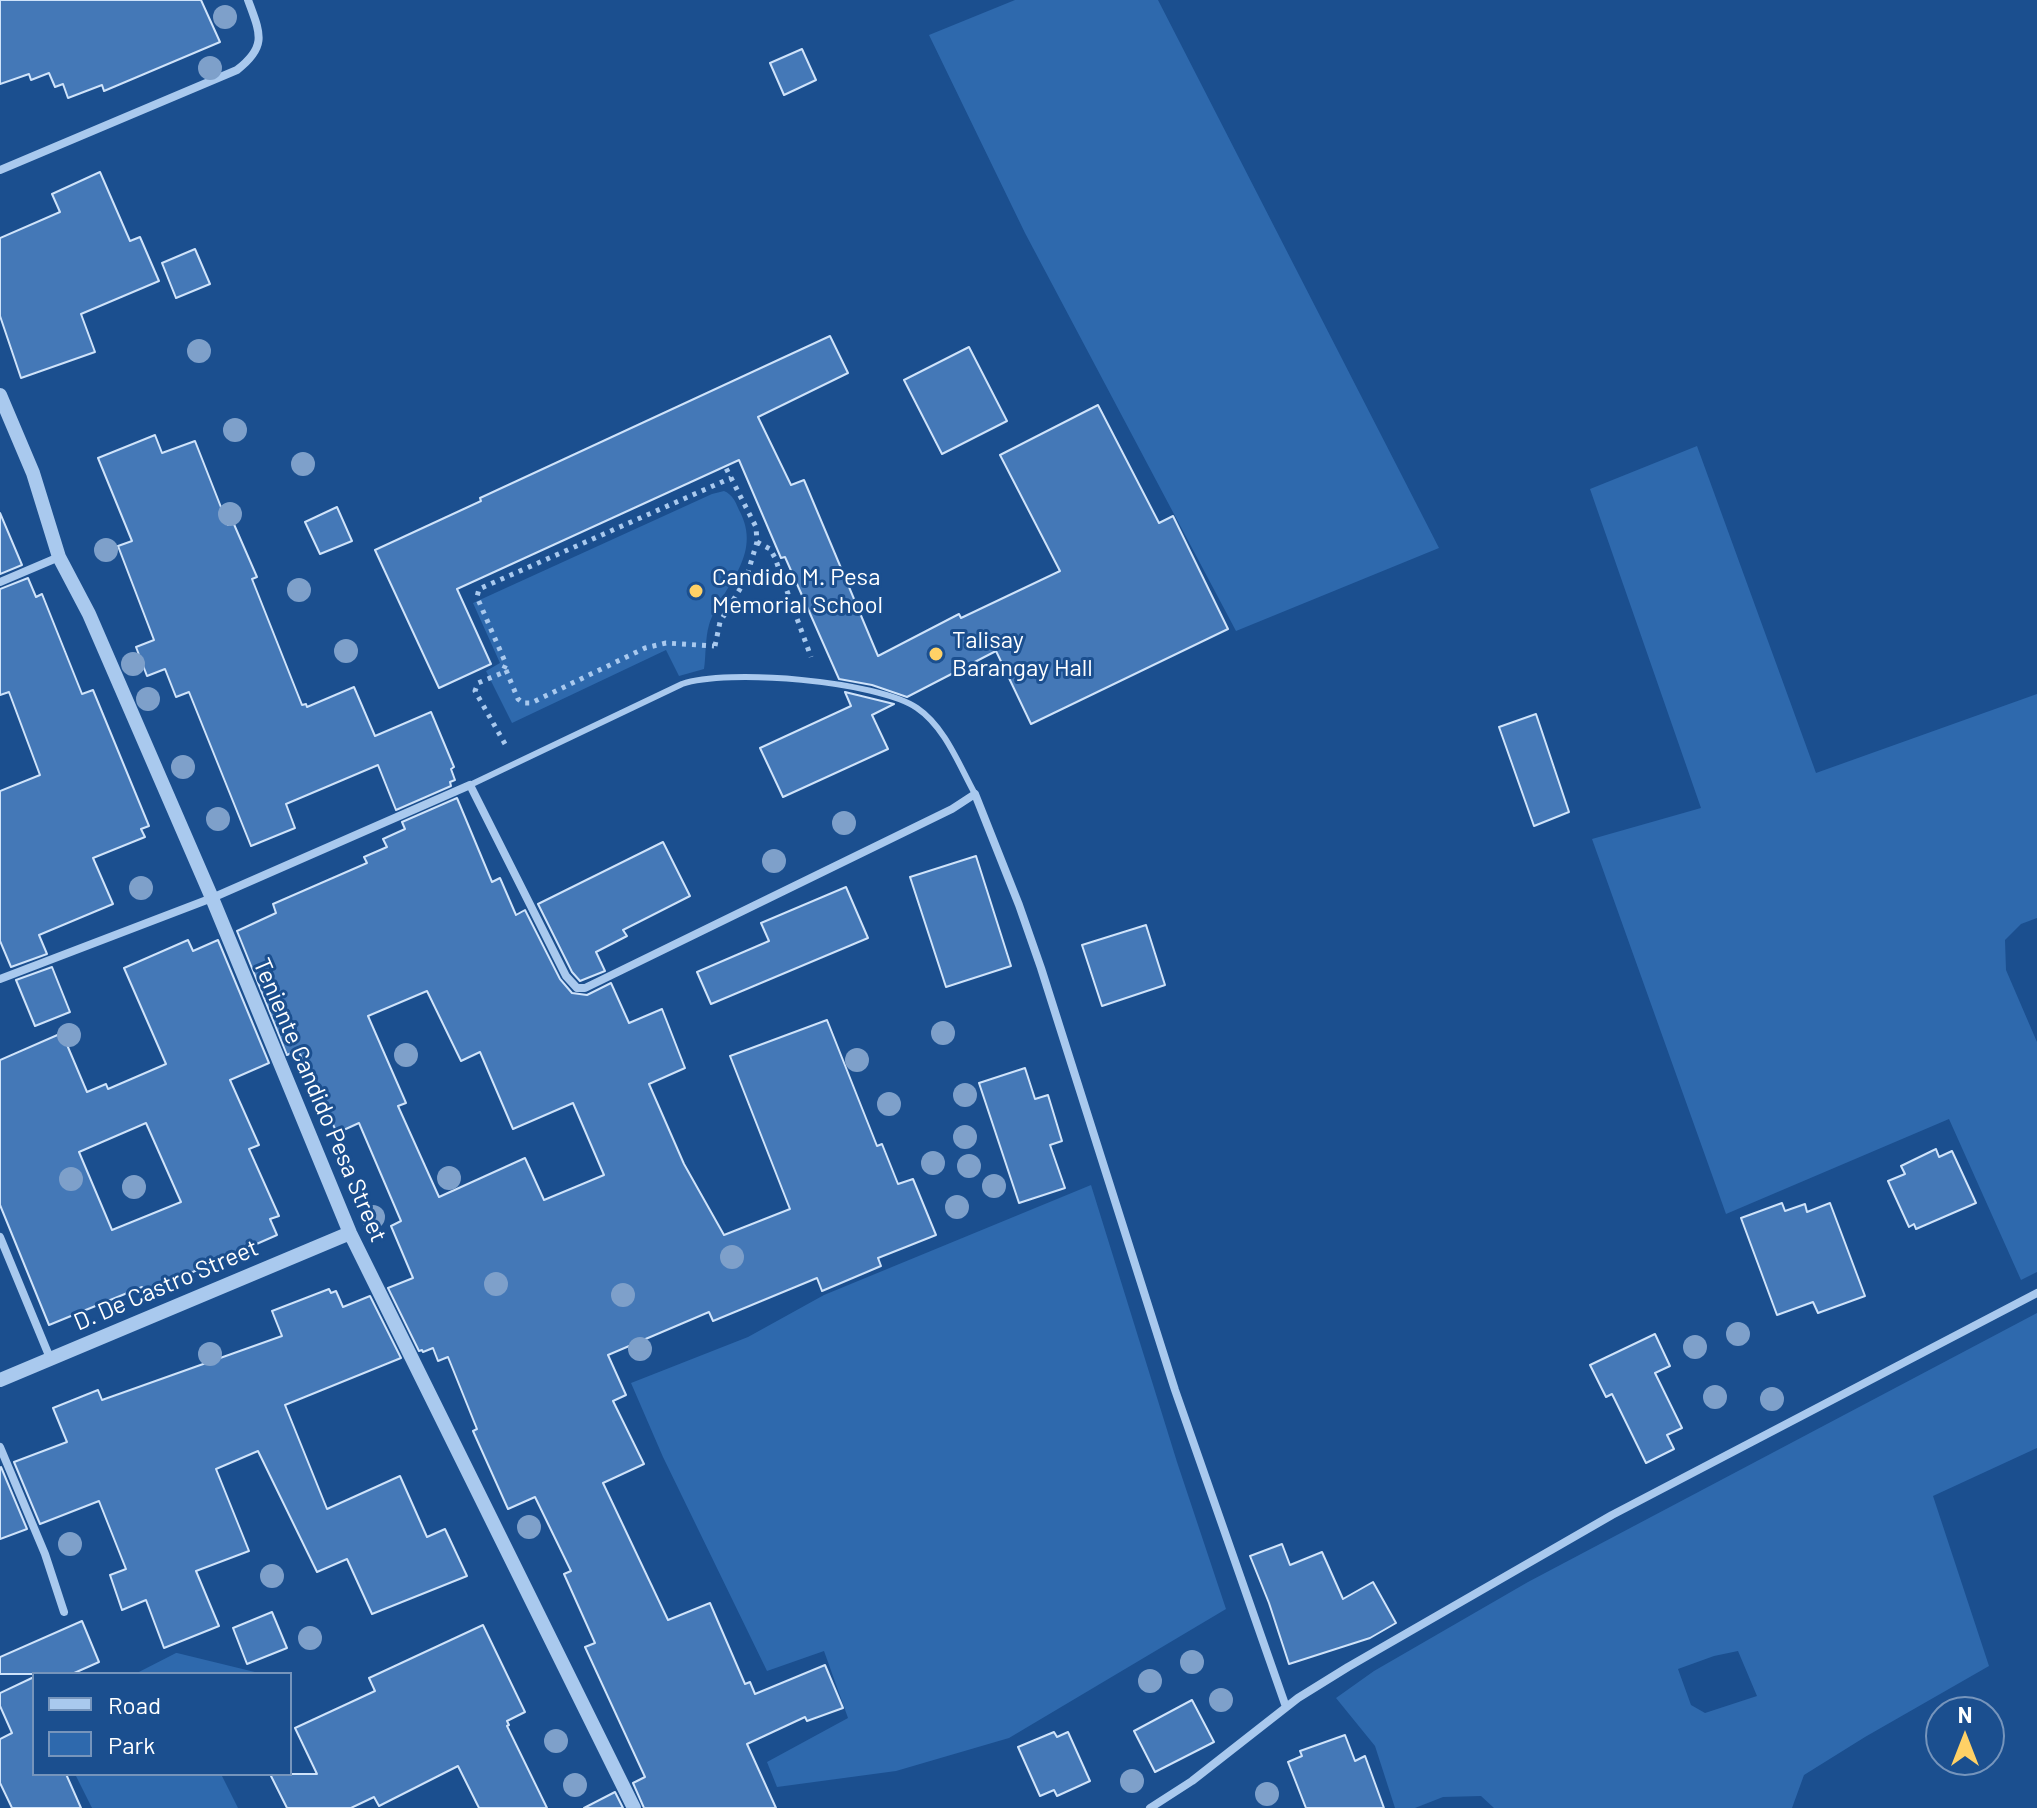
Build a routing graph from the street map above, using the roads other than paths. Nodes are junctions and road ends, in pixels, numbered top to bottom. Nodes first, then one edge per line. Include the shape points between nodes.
1 (248, 0) edge
2 (0, 170) edge
3 (0, 395) edge
4 (59, 557) junction
5 (0, 582) edge
6 (470, 785) junction
7 (975, 794) junction
8 (212, 898) junction
9 (0, 979) edge
10 (350, 1233) junction
11 (0, 1237) edge
12 (2037, 1293) edge
13 (50, 1358) junction
14 (0, 1380) edge
15 (0, 1447) edge
16 (64, 1612) dead end
17 (1286, 1707) junction
18 (634, 1808) edge
19 (1150, 1808) edge

1 - 2 street via 259,45 237,70
3 - 4 street, Teniente Candido Pesa Street via 33,473
4 - 5 street
4 - 8 street, Teniente Candido Pesa Street via 86,607
6 - 7 lane via 682,684 713,679 874,690 918,709 936,726
6 - 7 street via 566,976 577,988 624,971
6 - 8 street
7 - 17 street via 1041,968 1175,1390
8 - 9 street
8 - 10 street, Teniente Candido Pesa Street
10 - 13 street, D. De Castro Street
10 - 18 street, Teniente Candido Pesa Street
11 - 13 street
12 - 17 street via 1612,1515
13 - 14 street, D. De Castro Street
15 - 16 street
17 - 19 street

